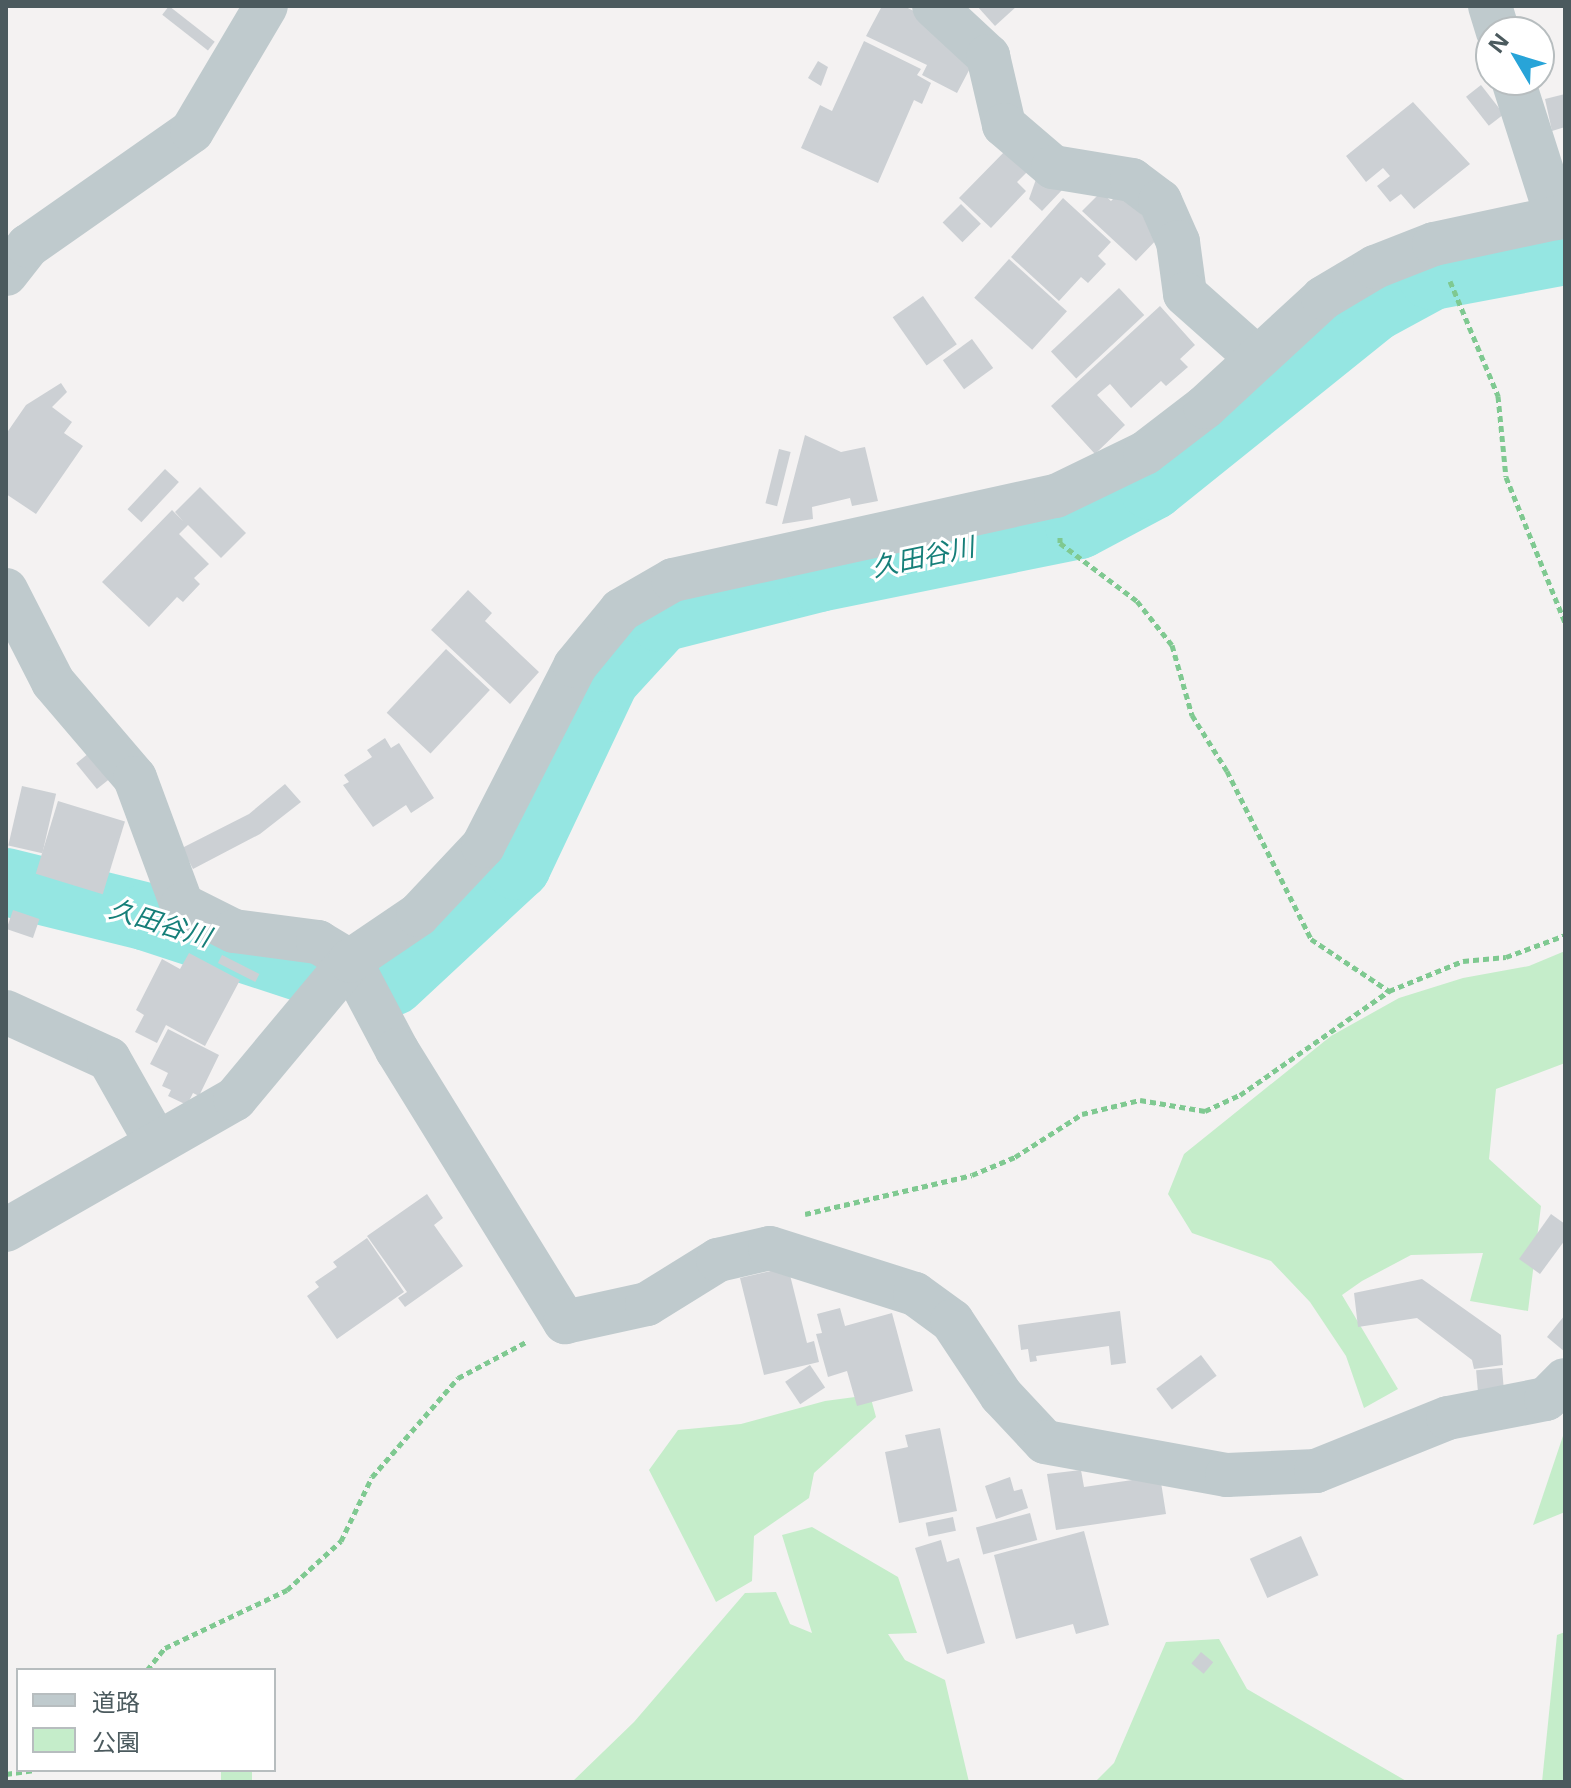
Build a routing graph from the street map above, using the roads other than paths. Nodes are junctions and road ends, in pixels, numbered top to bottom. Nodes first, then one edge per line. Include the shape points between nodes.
1 (266, 6) edge
2 (934, 6) edge
3 (1519, 96) edge
4 (1561, 217) edge
5 (6, 274) edge
6 (1256, 357) junction
7 (6, 590) edge
8 (350, 961) junction
9 (6, 1012) edge
10 (156, 1142) junction
11 (6, 1230) edge
12 (1565, 1380) edge

1 - 5 street via 192,131 28,246
2 - 6 street via 988,56 1004,125 1053,167 1132,180 1160,201 1178,242 1185,294
3 - 4 street
4 - 6 street via 1434,244 1375,267 1323,298
6 - 8 street via 1205,407 1145,453 1056,496 673,580 621,610 575,666 483,846 418,915
7 - 8 street via 53,682 135,778 182,905 234,931 318,942
8 - 10 street via 235,1099
8 - 12 street via 397,1050 565,1322 647,1304 718,1260 770,1248 915,1294 952,1321 1001,1395 1045,1442 1227,1475 1316,1471 1448,1418 1546,1399
9 - 10 street via 109,1059
10 - 11 street

